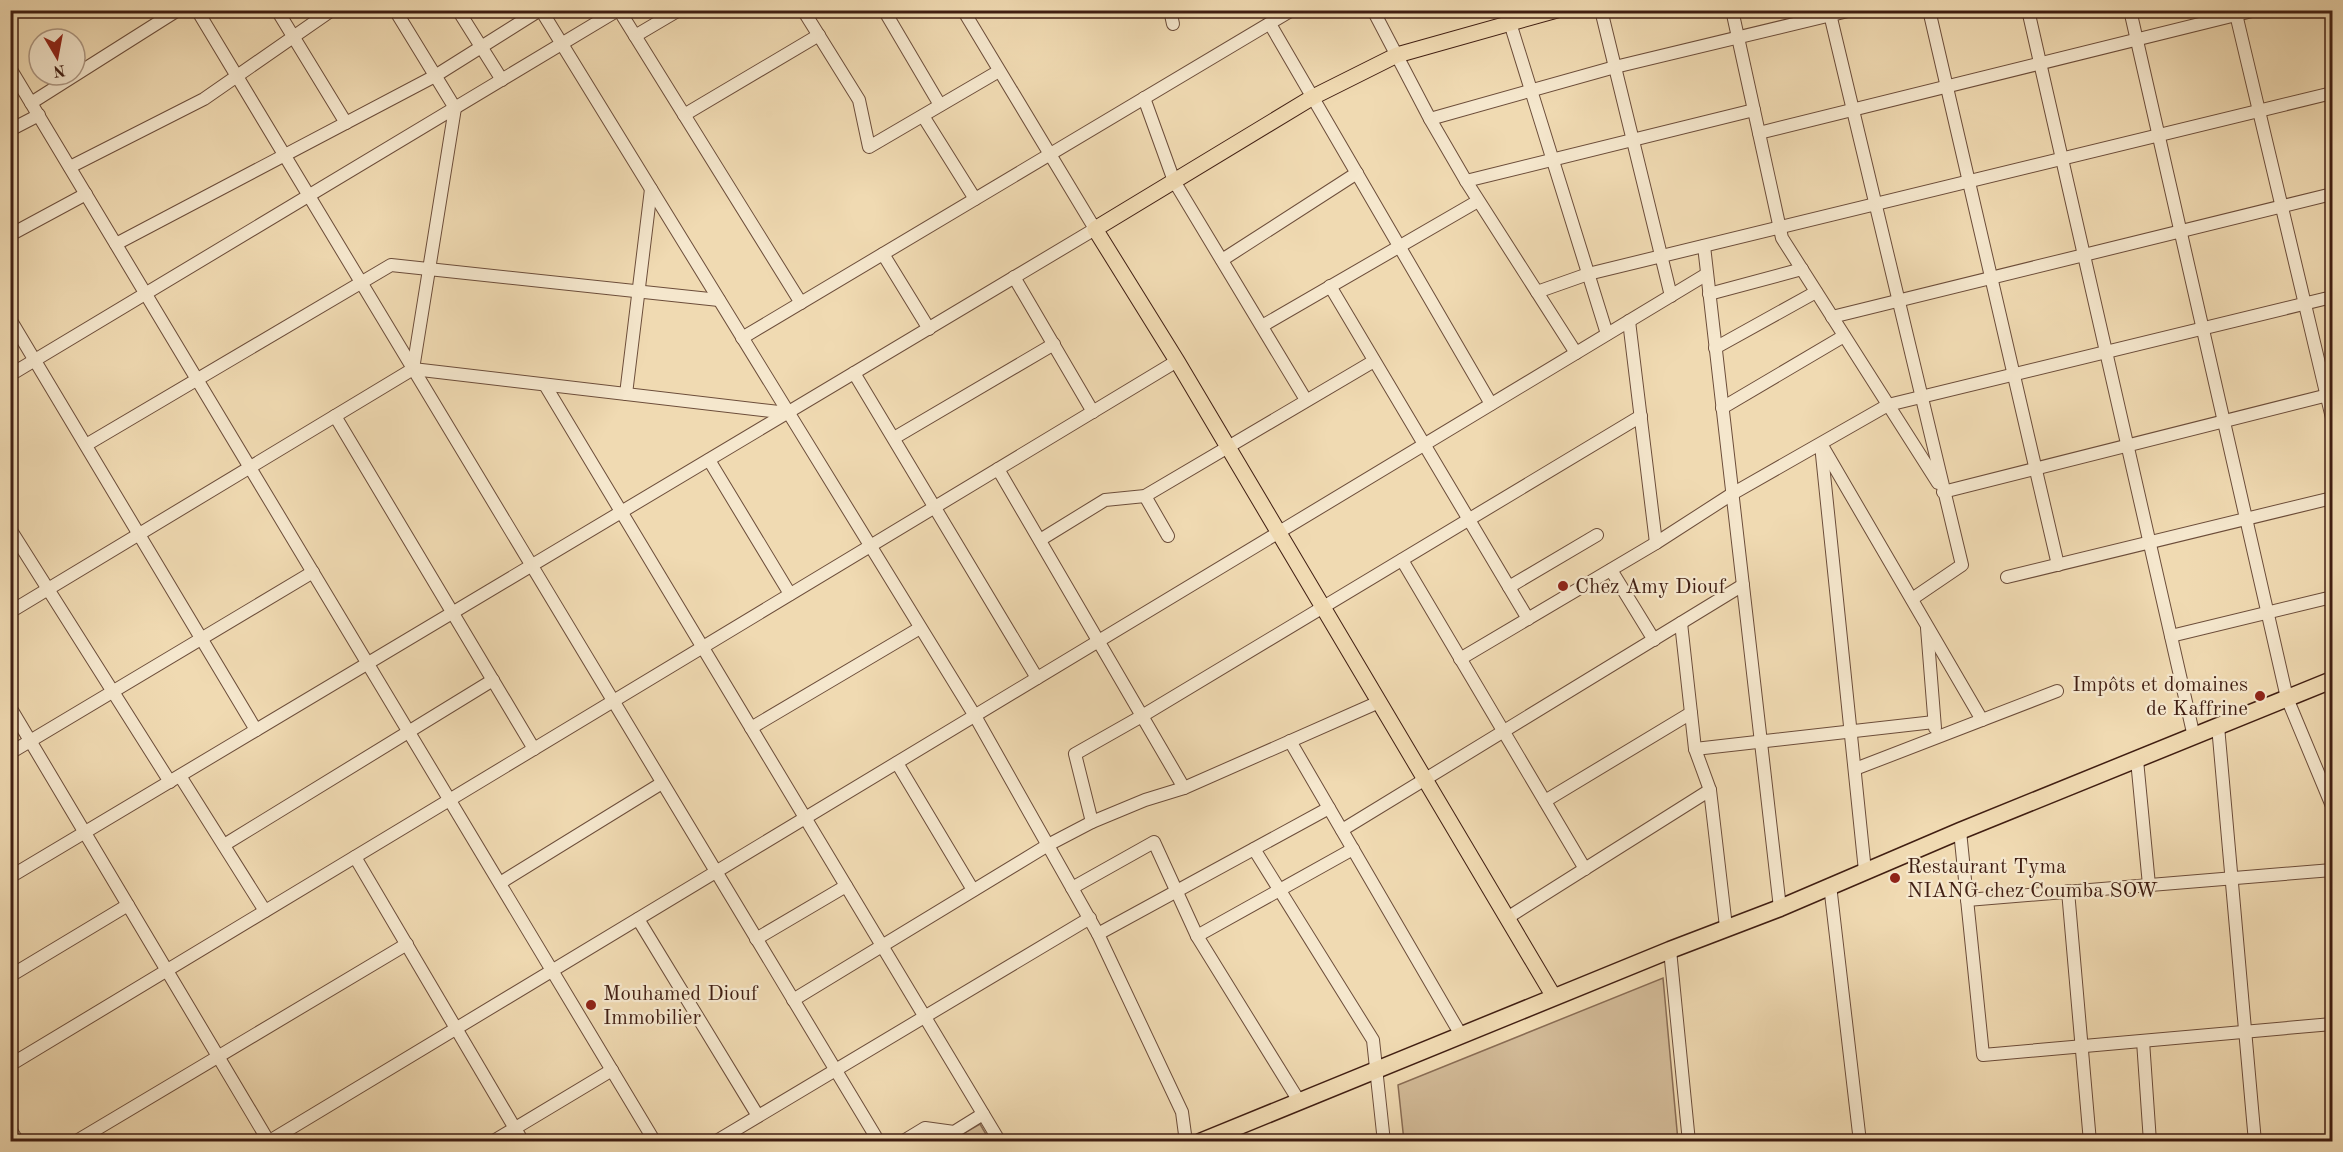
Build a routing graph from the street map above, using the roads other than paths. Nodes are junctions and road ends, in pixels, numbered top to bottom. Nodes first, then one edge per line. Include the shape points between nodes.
1 (178, 10) edge
2 (197, 10) edge
3 (277, 10) edge
4 (332, 10) edge
5 (395, 10) edge
6 (458, 10) edge
7 (540, 10) edge
8 (619, 10) edge
9 (679, 10) edge
10 (803, 10) edge
11 (884, 10) edge
12 (963, 10) edge
13 (1170, 10) edge
14 (1292, 10) edge
15 (1373, 10) edge
16 (1557, 10) edge
17 (1601, 10) edge
18 (1732, 10) edge
19 (1852, 10) edge
20 (1929, 10) edge
21 (2028, 10) edge
22 (2130, 10) edge
23 (2256, 10) edge
24 (1830, 13) edge
25 (2235, 13) edge
26 (1508, 17) edge
27 (1173, 24) dead end
28 (1270, 24) junction
29 (819, 35) junction
30 (635, 36) junction
31 (294, 37) junction
32 (1738, 38) junction
33 (2136, 40) junction
34 (562, 44) junction
35 (481, 47) junction
36 (1397, 55) junction
37 (2040, 64) junction
38 (1615, 67) junction
39 (10, 68) edge
40 (999, 71) junction
41 (237, 76) junction
42 (435, 76) junction
43 (502, 80) junction
44 (1946, 87) junction
45 (1531, 91) junction
46 (2332, 93) edge
47 (1313, 97) junction
48 (1144, 99) junction
49 (32, 103) junction
50 (940, 105) junction
51 (454, 108) junction
52 (1754, 110) junction
53 (1853, 110) junction
54 (2259, 111) junction
55 (39, 115) junction
56 (684, 115) junction
57 (923, 116) junction
58 (1430, 119) junction
59 (346, 123) junction
60 (10, 130) edge
61 (1759, 133) junction
62 (2158, 135) junction
63 (1633, 140) junction
64 (284, 155) junction
65 (1049, 155) junction
66 (2062, 159) junction
67 (1552, 160) junction
68 (70, 167) junction
69 (1357, 173) junction
70 (1174, 181) junction
71 (1466, 181) junction
72 (1969, 181) junction
73 (651, 189) junction
74 (86, 194) junction
75 (2332, 194) edge
76 (309, 196) junction
77 (975, 199) junction
78 (1478, 201) junction
79 (1875, 204) junction
80 (2282, 207) junction
81 (1780, 227) junction
82 (1095, 230) junction
83 (2180, 232) junction
84 (10, 235) edge
85 (116, 244) junction
86 (1400, 246) junction
87 (1704, 246) junction
88 (883, 254) junction
89 (2084, 255) junction
90 (1661, 256) junction
91 (1222, 260) junction
92 (429, 269) junction
93 (1802, 269) junction
94 (1588, 274) junction
95 (1707, 274) junction
96 (1014, 278) junction
97 (1991, 278) junction
98 (361, 283) junction
99 (1330, 286) junction
100 (639, 291) junction
101 (1537, 292) junction
102 (1816, 292) junction
103 (146, 294) junction
104 (1709, 294) junction
105 (1671, 296) junction
106 (2332, 297) edge
107 (719, 300) junction
108 (1898, 301) junction
109 (801, 303) junction
110 (2305, 303) junction
111 (1832, 317) junction
112 (10, 320) edge
113 (1629, 321) junction
114 (1262, 326) junction
115 (2203, 328) junction
116 (929, 329) junction
117 (1607, 334) junction
118 (1844, 336) junction
119 (742, 338) junction
120 (1054, 345) junction
121 (1715, 348) junction
122 (2106, 352) junction
123 (1576, 353) junction
124 (35, 360) junction
125 (1177, 361) junction
126 (1374, 361) junction
127 (413, 369) junction
128 (854, 373) junction
129 (10, 375) edge
130 (2014, 375) junction
131 (197, 379) junction
132 (545, 385) junction
133 (626, 394) junction
134 (2330, 395) edge
135 (1921, 397) junction
136 (1306, 400) junction
137 (1491, 404) junction
138 (1888, 405) junction
139 (1722, 408) junction
140 (1093, 412) junction
141 (788, 413) junction
142 (335, 416) junction
143 (1641, 416) junction
144 (2332, 418) edge
145 (2224, 421) junction
146 (894, 438) junction
147 (86, 445) junction
148 (1424, 445) junction
149 (1821, 445) junction
150 (1227, 446) junction
151 (2127, 446) junction
152 (710, 460) junction
153 (250, 467) junction
154 (998, 469) junction
155 (2036, 469) junction
156 (1943, 492) junction
157 (1732, 494) junction
158 (1145, 496) junction
159 (2332, 498) edge
160 (935, 507) junction
161 (621, 512) junction
162 (2246, 519) junction
163 (1469, 520) junction
164 (10, 529) edge
165 (1278, 533) junction
166 (139, 534) junction
167 (1597, 535) dead end
168 (1168, 536) dead end
169 (1040, 540) junction
170 (1656, 543) junction
171 (2149, 543) junction
172 (870, 546) junction
173 (1402, 560) junction
174 (2058, 565) junction
175 (532, 566) junction
176 (1611, 570) junction
177 (313, 572) junction
178 (2007, 578) dead end
179 (1743, 585) junction
180 (1509, 587) junction
181 (49, 589) junction
182 (790, 594) junction
183 (2332, 597) edge
184 (1912, 599) junction
185 (1323, 608) junction
186 (10, 612) edge
187 (453, 613) junction
188 (2268, 613) junction
189 (1528, 620) junction
190 (1681, 623) junction
191 (1927, 625) junction
192 (920, 628) junction
193 (2171, 636) junction
194 (202, 639) junction
195 (1654, 640) junction
196 (1098, 641) junction
197 (702, 648) junction
198 (1461, 659) junction
199 (368, 663) junction
200 (1037, 678) junction
201 (493, 680) junction
202 (2332, 680) edge
203 (2056, 691) dead end
204 (113, 692) junction
205 (2287, 698) junction
206 (613, 701) junction
207 (1379, 702) junction
208 (10, 707) edge
209 (1691, 713) junction
210 (975, 716) junction
211 (1142, 716) junction
212 (1982, 720) junction
213 (1934, 722) junction
214 (2218, 726) junction
215 (751, 728) junction
216 (256, 730) junction
217 (409, 731) junction
218 (1503, 731) junction
219 (1851, 731) junction
220 (2194, 737) junction
221 (1935, 738) junction
222 (31, 741) junction
223 (1290, 741) junction
224 (1761, 742) junction
225 (534, 749) junction
226 (1695, 749) junction
227 (10, 753) edge
228 (2137, 760) junction
229 (897, 763) junction
230 (1855, 769) junction
231 (175, 779) junction
232 (1425, 779) junction
233 (662, 783) junction
234 (1184, 788) junction
235 (1710, 790) junction
236 (450, 800) junction
237 (1545, 801) junction
238 (2332, 806) edge
239 (1329, 808) junction
240 (805, 818) junction
241 (1092, 822) junction
242 (1342, 830) junction
243 (1960, 831) junction
244 (85, 832) junction
245 (224, 845) junction
246 (1048, 845) junction
247 (1254, 849) junction
248 (1353, 849) junction
249 (355, 857) junction
250 (1585, 869) junction
251 (2332, 870) edge
252 (1865, 871) junction
253 (716, 872) junction
254 (10, 877) edge
255 (2232, 878) junction
256 (500, 883) junction
257 (1830, 885) junction
258 (2149, 885) junction
259 (846, 886) junction
260 (1072, 888) junction
261 (973, 890) junction
262 (1280, 890) junction
263 (1176, 891) junction
264 (2068, 891) junction
265 (1967, 900) junction
266 (128, 905) junction
267 (1780, 908) junction
268 (265, 911) junction
269 (1090, 918) junction
270 (1507, 918) junction
271 (638, 919) junction
272 (1726, 927) junction
273 (1098, 934) junction
274 (1197, 936) junction
275 (756, 939) junction
276 (407, 944) junction
277 (882, 946) junction
278 (1670, 950) junction
279 (552, 970) junction
280 (167, 971) junction
281 (10, 976) edge
282 (1554, 997) junction
283 (793, 1000) junction
284 (924, 1017) junction
285 (2332, 1024) edge
286 (456, 1028) junction
287 (2245, 1032) junction
288 (1461, 1035) junction
289 (2143, 1041) junction
290 (2081, 1046) junction
291 (218, 1056) junction
292 (10, 1065) edge
293 (612, 1070) junction
294 (835, 1070) junction
295 (1376, 1070) junction
296 (1299, 1101) junction
297 (983, 1114) junction
298 (758, 1116) junction
299 (515, 1128) junction
300 (10, 1129) edge
301 (269, 1141) edge
302 (18, 1142) edge
303 (75, 1142) edge
304 (492, 1142) edge
305 (523, 1142) edge
306 (655, 1142) edge
307 (715, 1142) edge
308 (879, 1142) edge
309 (902, 1142) edge
310 (1000, 1142) edge
311 (1186, 1142) edge
312 (1200, 1142) edge
313 (1384, 1142) edge
314 (1689, 1142) edge
315 (1860, 1142) edge
316 (2090, 1142) edge
317 (2150, 1142) edge
318 (2255, 1142) edge

1 - 49 street
2 - 41 street
3 - 31 street
4 - 31 street
5 - 42 street
6 - 35 street
7 - 34 street
7 - 35 street
8 - 30 street
8 - 34 street
9 - 30 street
10 - 29 street
11 - 50 street
12 - 40 street
13 - 27 street
14 - 28 street
15 - 36 street
16 - 26 main road
17 - 38 street
18 - 32 street
19 - 24 street
20 - 44 street
21 - 37 street
22 - 33 street
23 - 25 street
24 - 32 street
24 - 53 street
25 - 33 street
25 - 54 street
26 - 36 main road
26 - 45 street
28 - 47 street
28 - 48 street
29 - 56 street
29 - 57 street via 859,100 869,147
30 - 56 street
31 - 41 street
31 - 59 street
32 - 38 street
32 - 52 street
33 - 37 street
33 - 62 street
34 - 43 street
34 - 73 street
35 - 42 street
35 - 43 street
36 - 47 main road
36 - 58 street
37 - 44 street
37 - 66 street
38 - 45 street
38 - 63 street
39 - 49 street
40 - 50 street
40 - 65 street
41 - 64 street
41 - 68 street via 204,99
42 - 51 street
42 - 59 street
43 - 51 street
44 - 53 street
44 - 72 street
45 - 58 street
45 - 67 street
46 - 54 street
47 - 69 street
47 - 70 main road
48 - 65 street
48 - 70 street
49 - 55 street
50 - 57 street
51 - 76 street
51 - 92 street
52 - 61 street
52 - 63 street
53 - 61 street
53 - 79 street
54 - 62 street
54 - 80 street
55 - 60 street
55 - 68 street
56 - 109 street
57 - 77 street
58 - 71 street
59 - 64 street
61 - 81 street
62 - 66 street
62 - 83 street
63 - 67 street
63 - 90 street
64 - 76 street
64 - 85 street
65 - 77 street
65 - 82 street
66 - 72 street
66 - 89 street
67 - 71 street
67 - 94 street
68 - 74 street
69 - 86 street
69 - 91 street
70 - 82 main road
70 - 91 street
71 - 78 street
72 - 79 street
72 - 97 street
73 - 100 street
73 - 107 street
74 - 84 street
74 - 85 street
75 - 80 street
76 - 98 street
76 - 103 street
77 - 88 street
78 - 86 street
78 - 101 street
79 - 81 street
79 - 108 street
80 - 83 street
80 - 110 street
81 - 87 street
81 - 93 street via 1782,238
82 - 96 street
82 - 125 main road
83 - 89 street
83 - 115 street
85 - 103 street
86 - 99 street
86 - 137 street
87 - 90 street
87 - 95 street
88 - 109 street
88 - 116 street
89 - 97 street
89 - 122 street
90 - 94 street
90 - 105 street
91 - 114 street
92 - 98 street via 391,265
92 - 100 street
92 - 127 street
93 - 102 street
93 - 104 street
94 - 101 street
94 - 117 street
95 - 104 street
95 - 105 street
96 - 116 street
96 - 120 street
97 - 108 street
97 - 130 street
98 - 127 street
98 - 131 street
99 - 114 street
99 - 126 street
100 - 107 street
100 - 133 street
101 - 123 street
102 - 111 street
102 - 121 street
103 - 124 street
103 - 131 street
104 - 121 street
105 - 113 street
106 - 110 street
107 - 119 street
108 - 111 street
108 - 135 street
109 - 119 street
110 - 115 street
110 - 134 street
111 - 118 street
112 - 124 street
113 - 117 street
113 - 143 street
114 - 136 street
115 - 122 street
115 - 145 street
116 - 128 street
117 - 123 street
118 - 138 street
118 - 139 street
119 - 141 street
120 - 140 street
120 - 146 street
121 - 139 street
122 - 130 street
122 - 151 street
123 - 137 street
124 - 129 street
124 - 147 street
125 - 140 street
125 - 150 main road
126 - 136 street
126 - 148 street
127 - 132 street
127 - 142 street
127 - 175 street
128 - 141 street
128 - 146 street
130 - 135 street
130 - 155 street
131 - 147 street
131 - 153 street
132 - 133 street
132 - 161 street
133 - 141 street
134 - 144 street
134 - 145 street
135 - 138 street
135 - 156 street
136 - 150 street
137 - 148 street
138 - 149 street
138 - 156 street
139 - 157 street
140 - 154 street
141 - 152 street
141 - 172 street
142 - 153 street
142 - 187 street
143 - 163 street
143 - 170 street
145 - 151 street
145 - 162 street
146 - 160 street
147 - 166 street
148 - 163 street
148 - 165 street
149 - 157 street
149 - 184 street
149 - 219 street
150 - 158 street
150 - 165 main road
151 - 155 street
151 - 171 street
152 - 161 street
152 - 182 street
153 - 166 street
153 - 177 street
154 - 160 street
154 - 169 street
155 - 156 street
155 - 174 street
156 - 184 street via 1962,565
157 - 170 street
157 - 179 street
158 - 168 street
158 - 169 street via 1105,500
159 - 162 street
160 - 172 street
160 - 200 street
161 - 175 street
161 - 197 street
162 - 171 street
162 - 188 street
163 - 173 street
163 - 180 street
164 - 181 street
165 - 185 main road
165 - 196 street
166 - 181 street
166 - 194 street
167 - 180 street
169 - 196 street
170 - 176 street
171 - 174 street
171 - 193 street
172 - 182 street
172 - 192 street
173 - 185 street
173 - 198 street
174 - 178 street
175 - 187 street
175 - 206 street
176 - 189 street
176 - 195 street
177 - 194 street
177 - 199 street
179 - 190 street
179 - 224 street
180 - 189 street
181 - 186 street
181 - 204 street
182 - 197 street
183 - 188 street
184 - 191 street
185 - 207 main road
185 - 211 street
187 - 199 street
187 - 201 street
188 - 193 street
188 - 205 street
189 - 198 street
190 - 195 street
190 - 209 street
191 - 212 street
191 - 213 street
192 - 210 street
192 - 215 street
193 - 220 street
194 - 204 street
194 - 216 street
195 - 218 street
196 - 200 street
196 - 211 street
197 - 206 street
197 - 215 street
198 - 218 street
199 - 216 street
199 - 217 street
200 - 210 street
201 - 217 street
201 - 225 street
202 - 205 highway
203 - 212 street
204 - 222 street
204 - 231 street
205 - 214 highway
205 - 238 street
206 - 225 street
206 - 233 street
207 - 223 street
207 - 232 main road
208 - 222 street
209 - 226 street
209 - 237 street
210 - 229 street
210 - 246 street
211 - 234 street
211 - 241 street via 1076,754
212 - 221 street
213 - 219 street
213 - 221 street
214 - 220 highway
214 - 255 street
215 - 240 street
216 - 231 street
217 - 236 street
217 - 245 street
218 - 232 street
218 - 237 street
219 - 224 street
219 - 230 street
220 - 228 highway
221 - 230 street
222 - 227 street
222 - 244 street
223 - 234 street
223 - 239 street
224 - 226 street
224 - 267 street
225 - 236 street
226 - 235 street
228 - 243 highway
228 - 258 street
229 - 240 street
229 - 261 street
230 - 252 street
231 - 244 street
231 - 245 street
232 - 242 street
232 - 270 main road
233 - 253 street
233 - 256 street
234 - 241 street
235 - 250 street
235 - 272 street
236 - 249 street
236 - 256 street
237 - 250 street
239 - 242 street
239 - 247 street
240 - 253 street
240 - 259 street
241 - 246 street
242 - 248 street
243 - 252 highway
243 - 265 street
244 - 254 street
244 - 266 street
245 - 268 street
246 - 260 street
246 - 261 street
247 - 262 street
247 - 263 street
248 - 262 street
248 - 288 street
249 - 268 street
249 - 276 street
250 - 270 street
251 - 255 street
252 - 257 highway
253 - 271 street
253 - 275 street
255 - 258 street
255 - 287 street
256 - 279 street
257 - 267 highway
257 - 315 street
258 - 264 street
259 - 275 street
259 - 277 street
260 - 263 street via 1154,842
260 - 269 street
261 - 277 street
262 - 274 street
262 - 295 street via 1373,1041
263 - 273 street
263 - 274 street
264 - 265 street
264 - 290 street
265 - 290 street via 1983,1055
266 - 280 street
266 - 281 street
267 - 272 highway
268 - 280 street
269 - 273 street
269 - 284 street
270 - 282 main road
271 - 279 street
271 - 298 street
272 - 278 highway
273 - 311 street via 1182,1112
274 - 296 street
275 - 283 street
276 - 286 street
276 - 291 street
277 - 283 street
277 - 284 street
278 - 282 highway
278 - 314 street
279 - 286 street
279 - 293 street
280 - 291 street
280 - 292 street
282 - 288 highway
283 - 294 street
284 - 294 street
284 - 297 street
285 - 287 street
286 - 299 street
286 - 301 street
287 - 289 street
287 - 318 street
288 - 295 highway
289 - 290 street
289 - 317 street
290 - 316 street
291 - 301 street
291 - 303 street
293 - 299 street
293 - 306 street
294 - 298 street
294 - 308 street
295 - 296 highway
295 - 313 street
296 - 312 highway
297 - 309 street via 954,1132 925,1128
297 - 310 street
298 - 307 street
299 - 304 street
299 - 305 street
300 - 302 street

